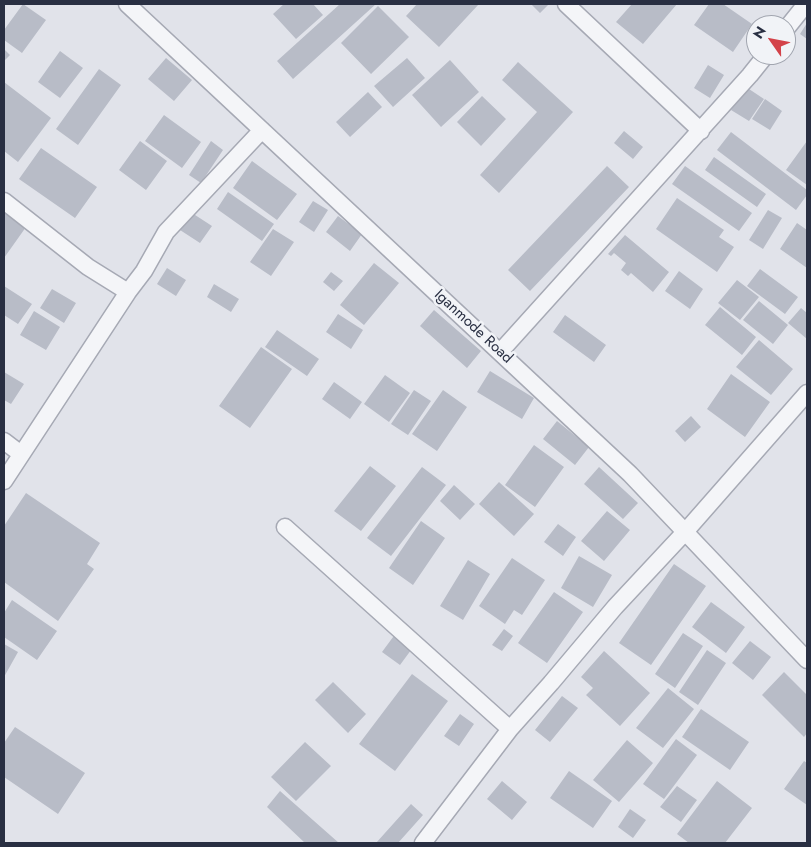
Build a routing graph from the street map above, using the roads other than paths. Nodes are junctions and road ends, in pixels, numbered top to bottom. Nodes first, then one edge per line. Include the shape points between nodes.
1 (127, 4) edge
2 (566, 4) edge
3 (806, 4) edge
4 (796, 17) edge
5 (758, 65) edge
6 (262, 130) junction
7 (701, 131) junction
8 (4, 201) edge
9 (128, 292) junction
10 (500, 352) junction
11 (807, 393) edge
12 (4, 441) edge
13 (21, 454) junction
14 (4, 481) edge
15 (285, 527) dead end
16 (684, 532) junction
17 (807, 660) edge
18 (510, 729) junction
19 (423, 843) edge

1 - 6 street, Iganmode Road
2 - 7 street
3 - 4 street
5 - 7 street
6 - 9 street via 166,232
6 - 10 street, Iganmode Road
7 - 10 street
8 - 9 street via 88,267
9 - 13 street
10 - 16 street, Iganmode Road via 630,474
11 - 16 street
12 - 13 street
13 - 14 street
15 - 18 street
16 - 17 street, Iganmode Road
16 - 18 street
18 - 19 street

